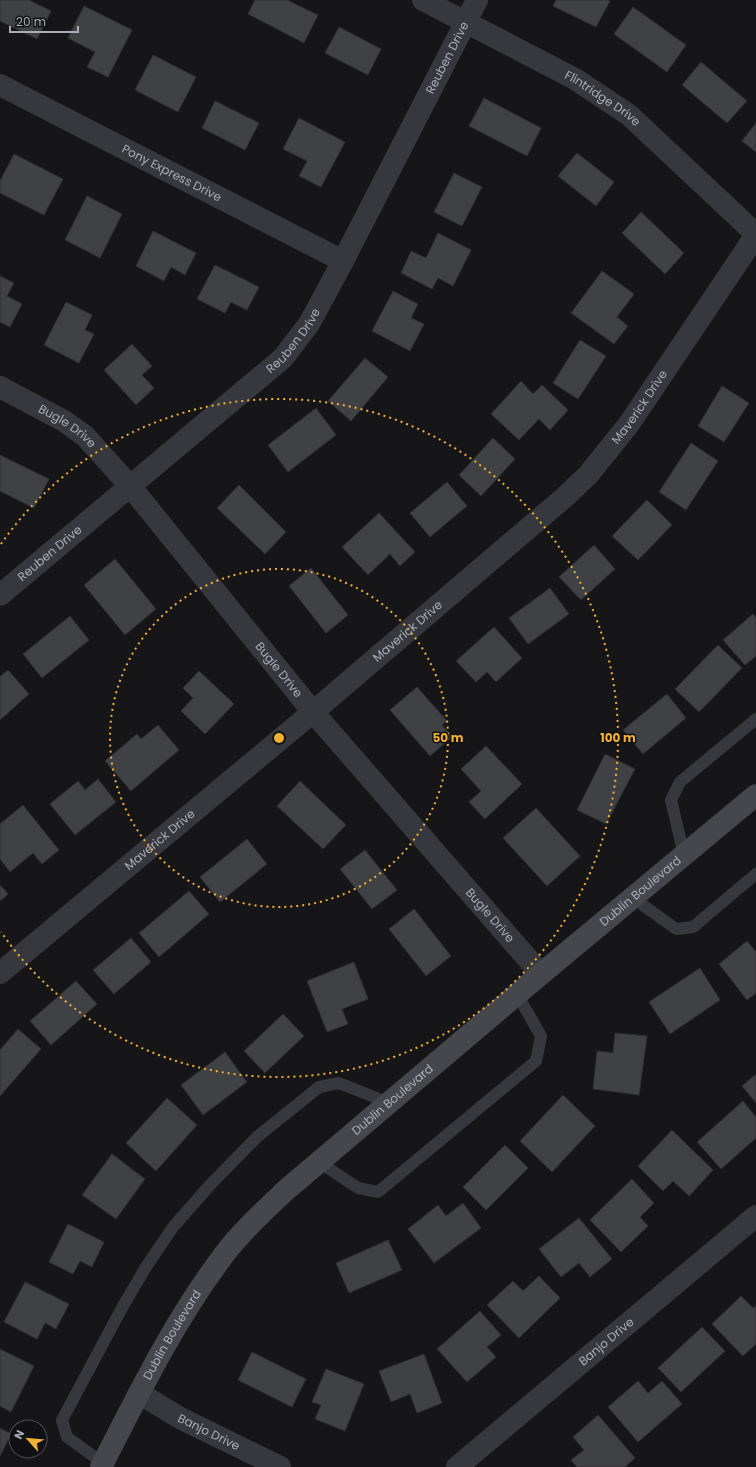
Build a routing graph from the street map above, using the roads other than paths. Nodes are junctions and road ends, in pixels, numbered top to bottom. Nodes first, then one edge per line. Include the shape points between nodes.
1 (423, 0) edge
2 (477, 0) edge
3 (466, 22) junction
4 (0, 85) edge
5 (756, 234) edge
6 (343, 261) junction
7 (0, 387) edge
8 (130, 486) junction
9 (0, 594) edge
10 (313, 712) junction
11 (756, 719) edge
12 (756, 795) edge
13 (684, 855) junction
14 (756, 874) edge
15 (633, 898) junction
16 (0, 973) edge
17 (541, 974) junction
18 (517, 994) junction
19 (389, 1103) junction
20 (319, 1162) junction
21 (756, 1216) edge
22 (139, 1393) junction
23 (102, 1465) edge
24 (280, 1467) edge
25 (457, 1467) edge

1 - 3 street, Flintridge Drive
2 - 3 street, Reuben Drive
3 - 5 street, Flintridge Drive via 575,80 629,115
3 - 6 street, Reuben Drive
4 - 6 street, Pony Express Drive
5 - 10 street, Maverick Drive via 628,424 588,475
6 - 8 street, Reuben Drive via 309,324 283,358
7 - 8 street, Bugle Drive via 64,421 85,436
8 - 9 street, Reuben Drive
8 - 10 street, Bugle Drive
10 - 16 street, Maverick Drive
10 - 17 street, Bugle Drive
11 - 13 lane via 680,782 671,800
12 - 13 main road, Dublin Boulevard
13 - 15 main road, Dublin Boulevard
14 - 15 lane via 692,927 676,928
15 - 17 main road, Dublin Boulevard
17 - 18 main road, Dublin Boulevard
18 - 19 main road, Dublin Boulevard
18 - 20 lane via 541,1036 536,1061 378,1192 358,1188
19 - 20 main road, Dublin Boulevard
19 - 23 lane via 339,1083 319,1087 256,1137 173,1227 122,1306 62,1420 66,1437
20 - 22 main road, Dublin Boulevard via 253,1222 224,1255 201,1288
21 - 25 street, Banjo Drive
22 - 23 main road, Dublin Boulevard
22 - 24 street, Banjo Drive via 180,1418

